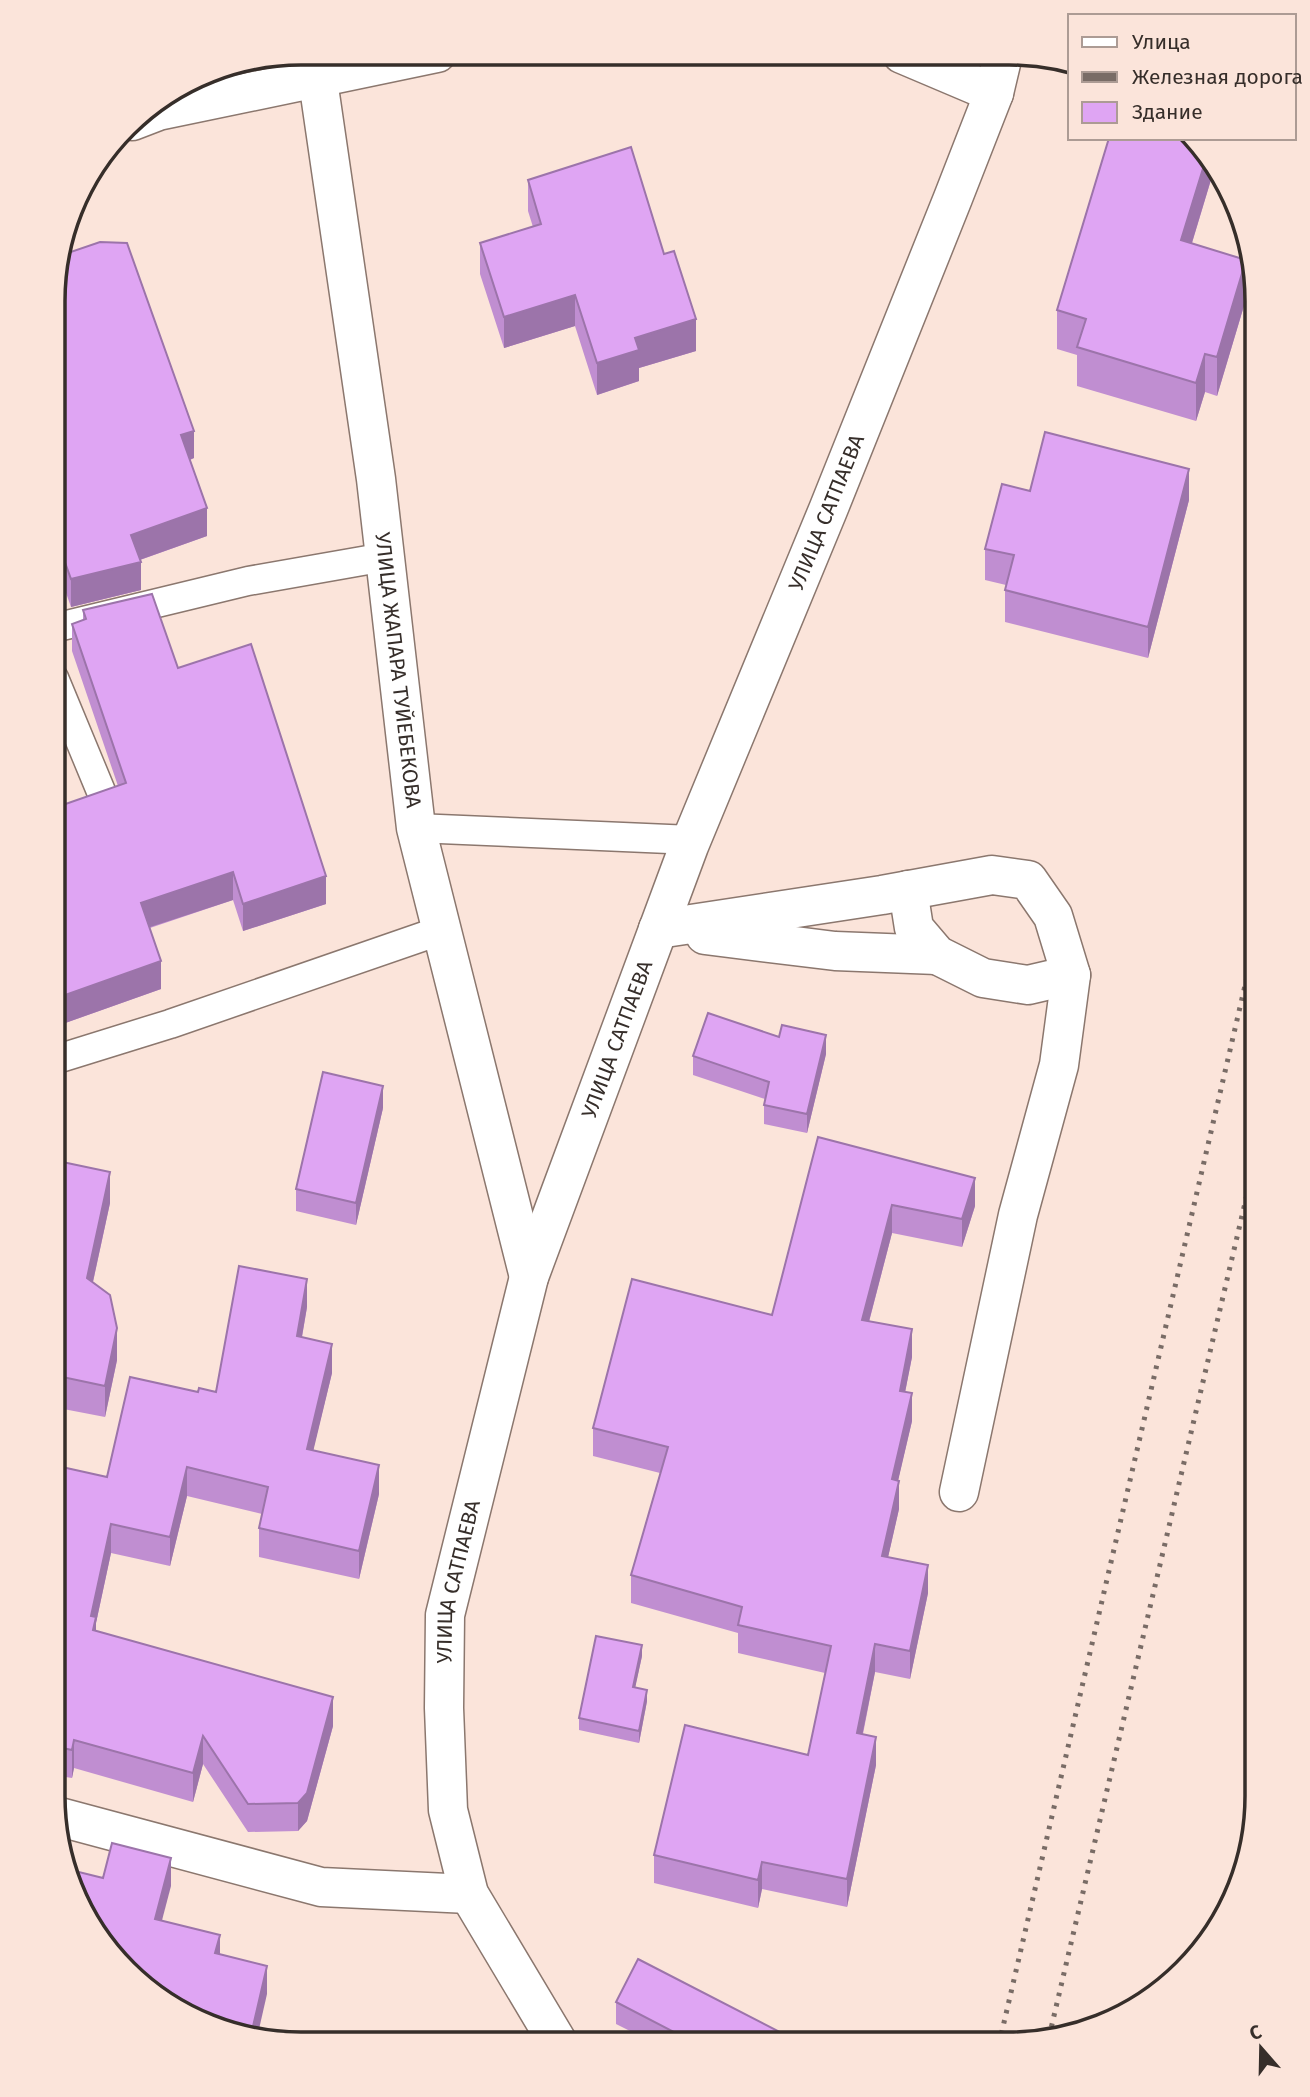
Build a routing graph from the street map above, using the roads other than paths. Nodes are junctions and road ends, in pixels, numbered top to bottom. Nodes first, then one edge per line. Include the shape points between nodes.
1 (316, 65) edge
2 (928, 65) edge
3 (1000, 65) edge
4 (993, 93) junction
5 (164, 109) edge
6 (385, 556) junction
7 (65, 625) edge
8 (65, 705) edge
9 (105, 801) edge
10 (416, 828) junction
11 (692, 839) junction
12 (908, 890) junction
13 (658, 929) junction
14 (442, 930) junction
15 (937, 955) junction
16 (1071, 975) junction
17 (65, 1057) edge
18 (530, 1277) junction
19 (959, 1492) dead end
20 (66, 1819) edge
21 (469, 1894) junction
22 (551, 2032) edge

1 - 5 street
1 - 6 street, УЛИЦА ЖАПАРА ТУЙЕБЕКОВА
2 - 4 street
3 - 4 street, УЛИЦА САТПАЕВА
4 - 11 street, УЛИЦА САТПАЕВА
6 - 7 lane via 248,581
6 - 10 street, УЛИЦА ЖАПАРА ТУЙЕБЕКОВА
8 - 9 lane
10 - 11 lane
10 - 14 street, УЛИЦА ЖАПАРА ТУЙЕБЕКОВА
11 - 13 street, УЛИЦА САТПАЕВА
12 - 13 street
12 - 15 street via 914,928
12 - 16 street via 992,875 1028,880 1053,916
13 - 15 street via 835,951
13 - 18 street, УЛИЦА САТПАЕВА
14 - 17 lane
14 - 18 street, УЛИЦА ЖАПАРА ТУЙЕБЕКОВА
15 - 16 street via 983,978 1028,985
16 - 19 street via 1059,1065 1018,1214
18 - 21 street, УЛИЦА САТПАЕВА via 445,1615 448,1810
20 - 21 street via 321,1888
21 - 22 street, УЛИЦА САТПАЕВА

